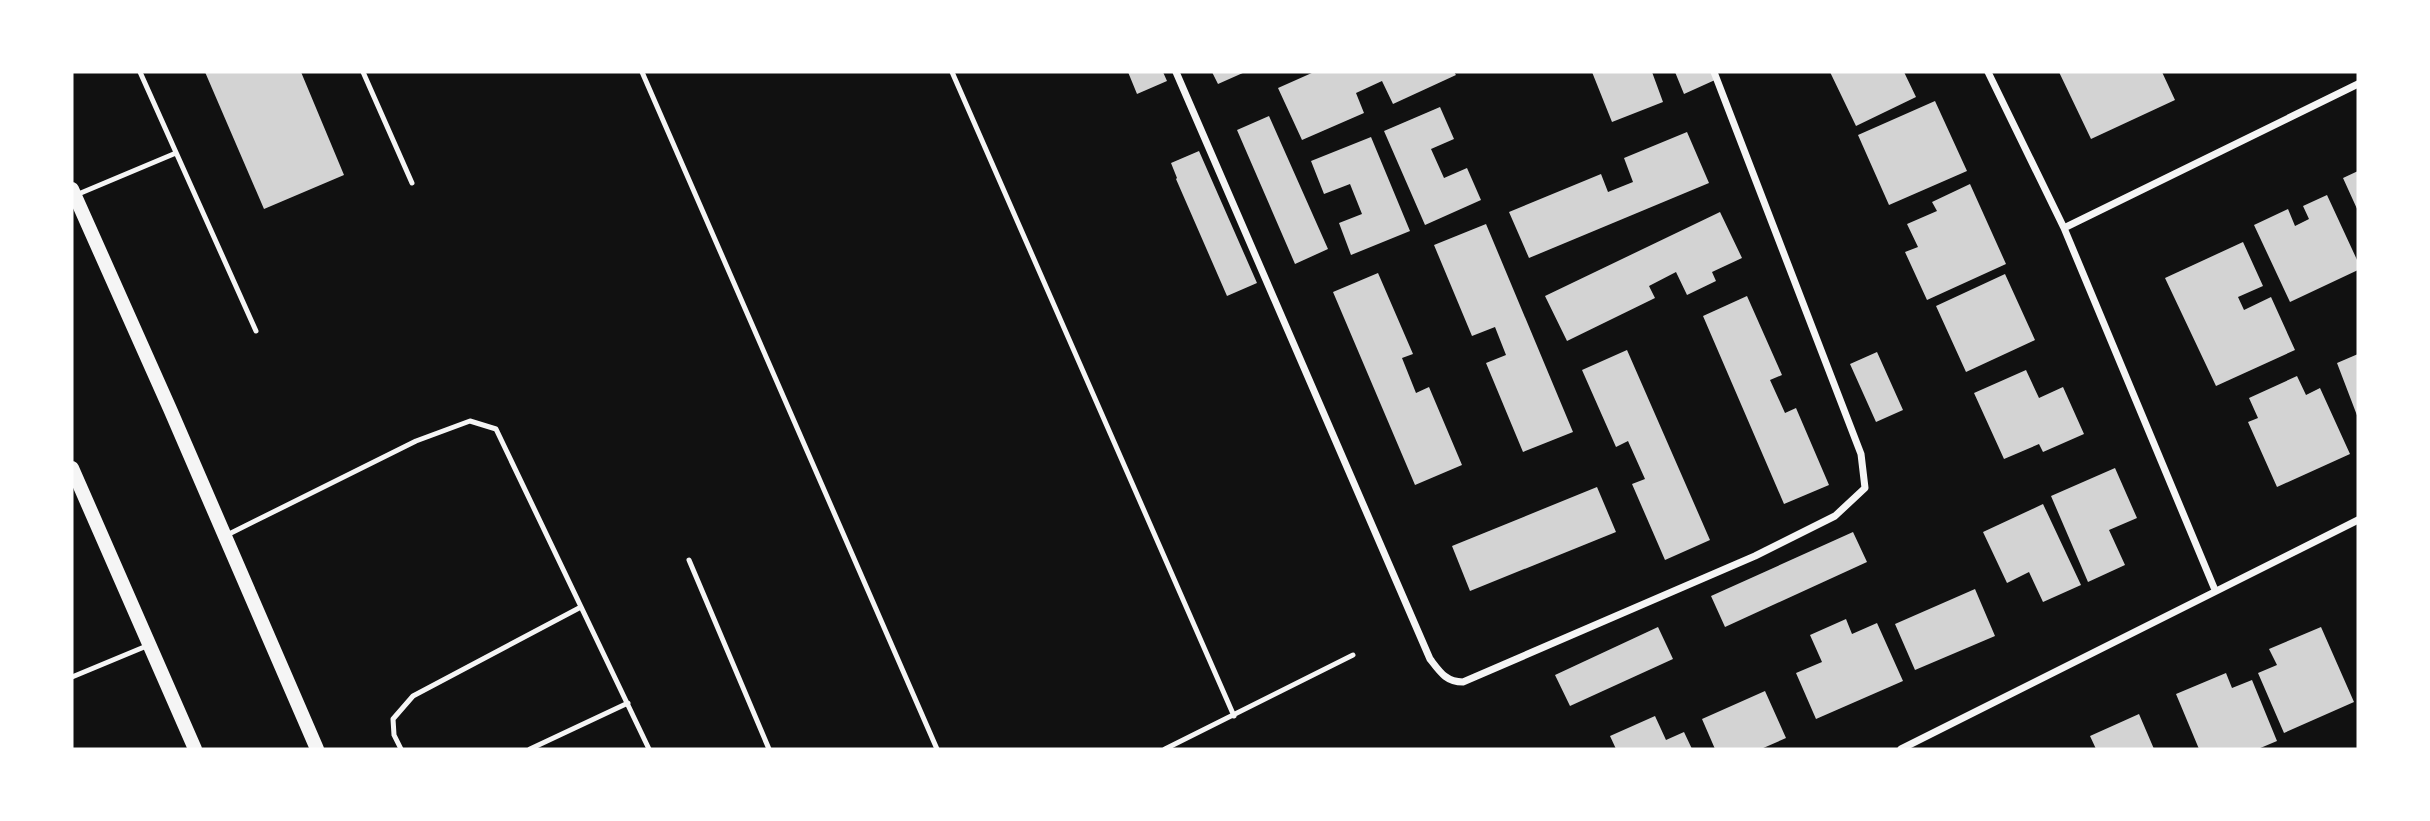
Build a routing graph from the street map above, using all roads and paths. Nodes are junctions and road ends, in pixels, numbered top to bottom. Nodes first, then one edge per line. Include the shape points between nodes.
1 (140, 72) edge
2 (363, 72) edge
3 (642, 72) edge
4 (952, 72) edge
5 (1176, 72) edge
6 (1714, 72) edge
7 (1988, 72) edge
8 (2358, 84) edge
9 (176, 153) junction
10 (412, 183) dead end
11 (73, 192) edge
12 (2064, 228) junction
13 (256, 331) dead end
14 (72, 468) edge
15 (2358, 520) edge
16 (226, 536) junction
17 (690, 560) dead end
18 (2215, 590) junction
19 (581, 607) junction
20 (149, 645) junction
21 (1353, 655) dead end
22 (72, 677) edge
23 (628, 703) junction
24 (1234, 716) junction
25 (195, 749) edge
26 (317, 749) edge
27 (401, 749) edge
28 (530, 749) edge
29 (649, 749) edge
30 (769, 749) edge
31 (937, 749) edge
32 (1165, 749) edge
33 (1901, 749) edge

1 - 9 lane
2 - 10 lane
3 - 31 lane
4 - 24 lane
5 - 6 street via 1430,659 1453,682 1463,682 1755,556 1835,516 1864,488 1861,454
7 - 12 street
8 - 12 street
9 - 11 lane
9 - 13 lane
11 - 16 main road
12 - 18 street
14 - 20 main road
15 - 18 street
16 - 19 lane via 416,441 470,421 496,429
16 - 26 main road
17 - 30 lane
18 - 33 street
19 - 23 lane
19 - 27 lane via 413,696 393,719
20 - 22 lane
20 - 25 main road
21 - 24 lane
23 - 28 lane
23 - 29 lane
24 - 32 lane

